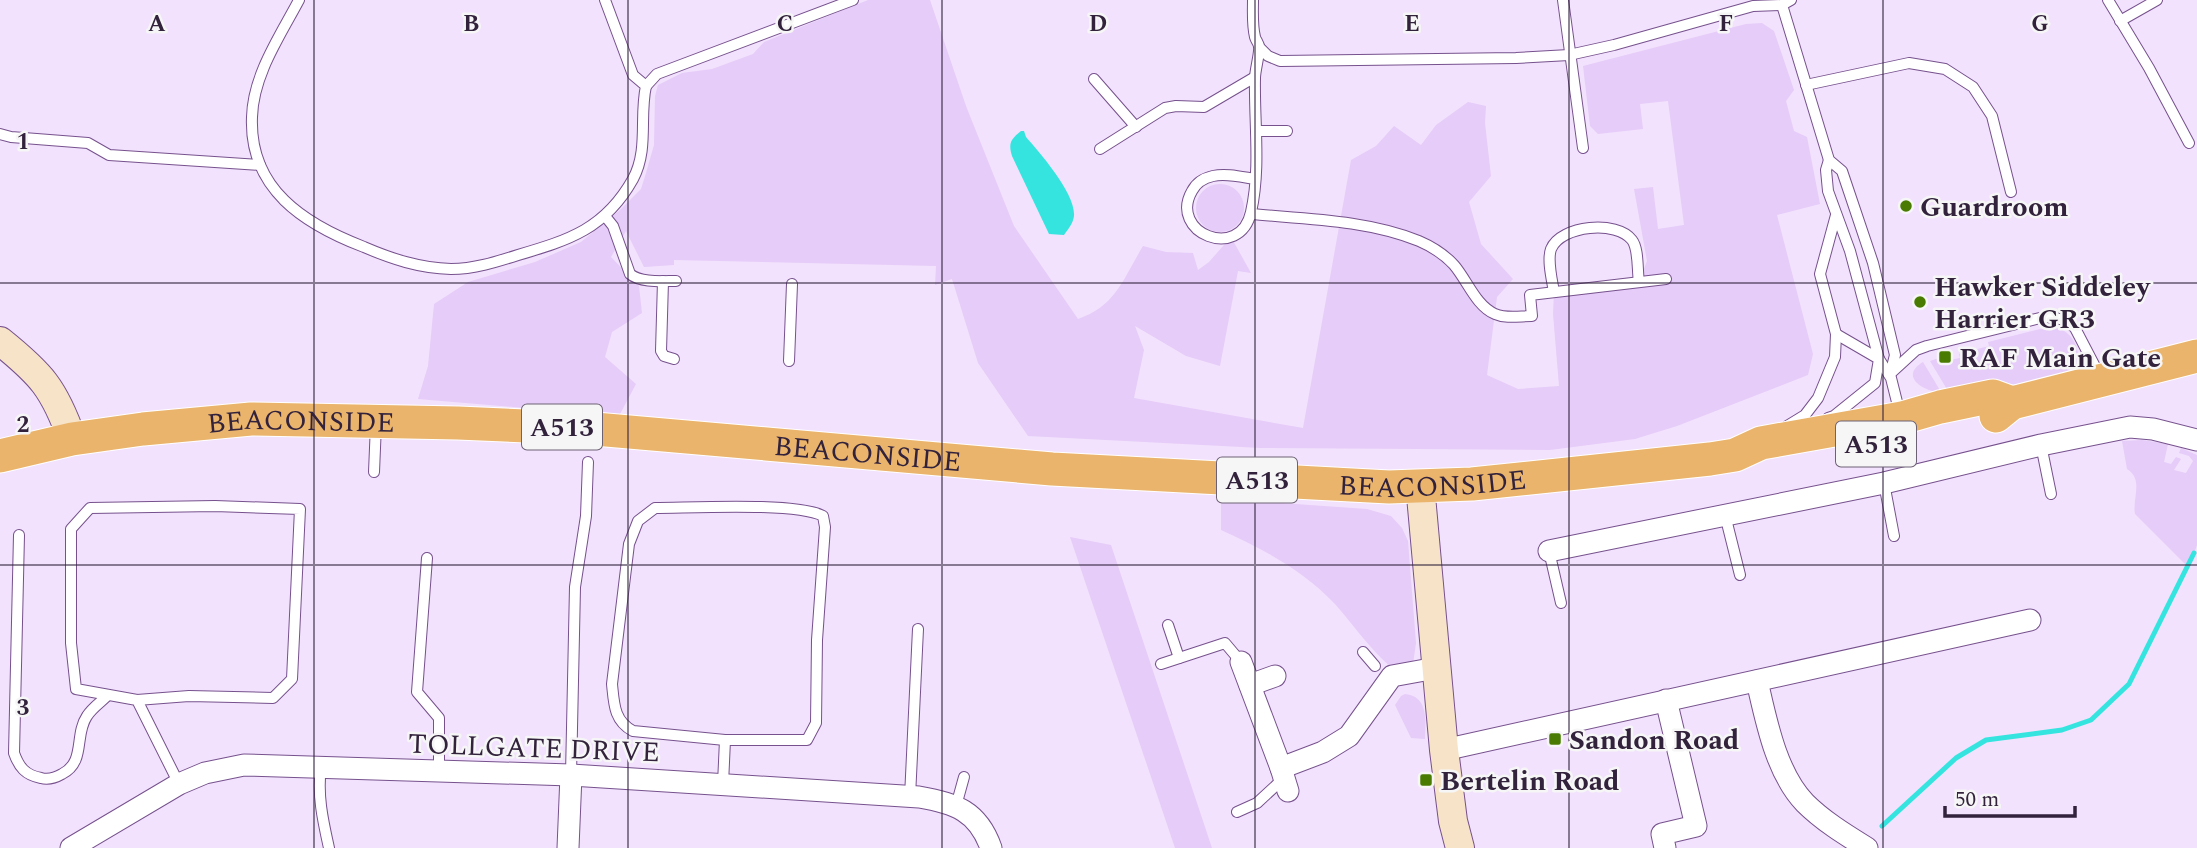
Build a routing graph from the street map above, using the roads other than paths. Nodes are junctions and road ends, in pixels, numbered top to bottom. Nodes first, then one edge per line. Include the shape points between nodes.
1 (299, 0) edge
2 (605, 0) edge
3 (853, 0) edge
4 (1563, 0) edge
5 (2108, 0) edge
6 (2157, 0) edge
7 (1250, 1) edge
8 (1787, 2) edge
9 (2120, 21) junction
10 (1260, 48) junction
11 (1569, 55) junction
12 (1255, 77) junction
13 (1094, 79) dead end
14 (1806, 85) junction
15 (646, 86) junction
16 (1136, 127) junction
17 (1256, 131) junction
18 (1287, 131) dead end
19 (0, 134) edge
20 (2189, 143) dead end
21 (1583, 148) dead end
22 (1100, 149) dead end
23 (1829, 160) junction
24 (260, 165) junction
25 (1255, 179) junction
26 (2011, 192) dead end
27 (1251, 214) junction
28 (1836, 215) junction
29 (606, 216) junction
30 (1666, 279) dead end
31 (663, 281) junction
32 (676, 281) dead end
33 (1639, 282) junction
34 (792, 284) dead end
35 (1554, 292) junction
36 (1836, 334) junction
37 (0, 341) edge
38 (2197, 356) edge
39 (674, 359) dead end
40 (1879, 359) junction
41 (789, 361) dead end
42 (1890, 375) junction
43 (2101, 379) junction
44 (376, 421) junction
45 (1904, 428) junction
46 (72, 439) junction
47 (2197, 440) edge
48 (1760, 442) junction
49 (2041, 445) junction
50 (0, 456) edge
51 (588, 462) dead end
52 (374, 472) dead end
53 (1884, 483) junction
54 (1420, 485) junction
55 (2051, 494) dead end
56 (1725, 515) junction
57 (19, 536) dead end
58 (1894, 536) dead end
59 (1549, 551) joint
60 (427, 558) dead end
61 (1740, 575) dead end
62 (1560, 603) dead end
63 (2030, 620) dead end
64 (1168, 625) dead end
65 (918, 629) dead end
66 (1363, 652) dead end
67 (1179, 658) junction
68 (1241, 662) joint
69 (1161, 664) dead end
70 (1375, 666) dead end
71 (1436, 668) junction
72 (1275, 676) dead end
73 (1757, 681) junction
74 (1250, 685) junction
75 (107, 696) junction
76 (1666, 699) junction
77 (137, 700) junction
78 (725, 740) junction
79 (1444, 750) junction
80 (321, 767) junction
81 (439, 770) junction
82 (571, 775) junction
83 (964, 777) dead end
84 (1284, 779) junction
85 (723, 783) junction
86 (179, 784) junction
87 (910, 797) junction
88 (956, 806) junction
89 (1237, 812) dead end
90 (71, 848) edge
91 (329, 848) edge
92 (568, 848) edge
93 (990, 848) edge
94 (1460, 848) edge
95 (1665, 848) edge
96 (1867, 848) edge

1 - 24 lane via 254,97 252,130
2 - 15 lane via 633,75
3 - 15 lane via 657,74
4 - 11 lane
5 - 9 lane
6 - 9 lane
7 - 10 lane
8 - 11 lane via 1753,6
8 - 14 lane
9 - 20 lane
10 - 11 lane via 1280,61
10 - 12 lane
11 - 21 lane
12 - 16 lane via 1214,103 1165,108
12 - 17 lane
13 - 16 lane
14 - 23 lane
14 - 26 lane via 1909,63 1952,73 1973,88 1992,116
15 - 29 lane via 640,161
16 - 22 lane
17 - 18 lane
17 - 25 lane
19 - 24 lane via 88,143 109,155
23 - 28 lane via 1828,191
23 - 42 lane via 1842,171 1873,263 1895,355
24 - 29 lane via 280,196 302,217 340,238 420,266 453,269 489,264 577,236
25 - 27 lane
25 - 27 lane via 1224,175 1203,179 1187,206 1193,226 1210,238 1231,237
27 - 35 lane via 1352,225 1421,242 1454,265 1494,314 1532,316 1530,295
28 - 36 lane via 1819,274
28 - 40 lane
29 - 31 lane via 630,274
30 - 33 lane
31 - 32 lane
31 - 39 lane via 668,320 662,351
33 - 35 lane
33 - 35 lane via 1635,244 1630,237 1615,228 1574,231 1563,235 1550,254
34 - 41 lane
36 - 40 lane
36 - 48 lane via 1835,357 1818,398 1805,415
37 - 46 main road via 36,370 54,395
38 - 43 highway, BEACONSIDE / A513
40 - 42 lane
40 - 48 lane via 1875,383 1834,416
42 - 43 lane via 1927,346 2044,317 2067,321 2075,328
42 - 45 lane
43 - 45 highway, BEACONSIDE / A513 via 2012,402 1995,416
44 - 46 highway, BEACONSIDE / A513 via 251,419
44 - 52 lane
44 - 54 highway, BEACONSIDE / A513 via 595,429 1052,469
45 - 48 highway, BEACONSIDE / A513 via 1761,463
46 - 50 highway, BEACONSIDE / A513
47 - 49 street via 2130,427
48 - 54 highway, BEACONSIDE / A513 via 1472,484
49 - 53 street
49 - 55 lane
51 - 82 lane via 586,516 575,587
53 - 56 street
53 - 58 lane
54 - 71 main road
56 - 59 street
56 - 61 lane
57 - 75 lane via 14,754 26,774 44,779 70,770 87,716
59 - 62 lane
60 - 81 lane via 417,692 439,718
63 - 73 street
64 - 67 lane
65 - 87 lane
66 - 70 lane
67 - 68 lane via 1225,643
67 - 69 lane
68 - 74 street
71 - 79 main road
71 - 84 street via 1392,676 1349,736
72 - 74 street
73 - 76 street
73 - 96 street via 1781,764 1804,801
74 - 84 street
75 - 77 lane
75 - 77 lane via 76,689 71,643 71,529 90,508 300,509 292,679 273,698
76 - 79 street
76 - 95 street via 1696,826 1662,834
77 - 86 lane
78 - 78 lane via 633,732 618,717 612,684 629,544 638,521 655,508 815,512 823,516 825,527 816,723 811,736 801,742
78 - 85 lane
79 - 94 main road
80 - 81 street, TOLLGATE DRIVE
80 - 86 street, TOLLGATE DRIVE via 244,765
80 - 91 lane via 321,811
81 - 82 street, TOLLGATE DRIVE
82 - 85 street, TOLLGATE DRIVE
82 - 92 street
83 - 88 lane
84 - 89 lane via 1257,803
85 - 87 street, TOLLGATE DRIVE
86 - 90 street, TOLLGATE DRIVE
87 - 88 street, TOLLGATE DRIVE
88 - 93 street, TOLLGATE DRIVE via 974,819

